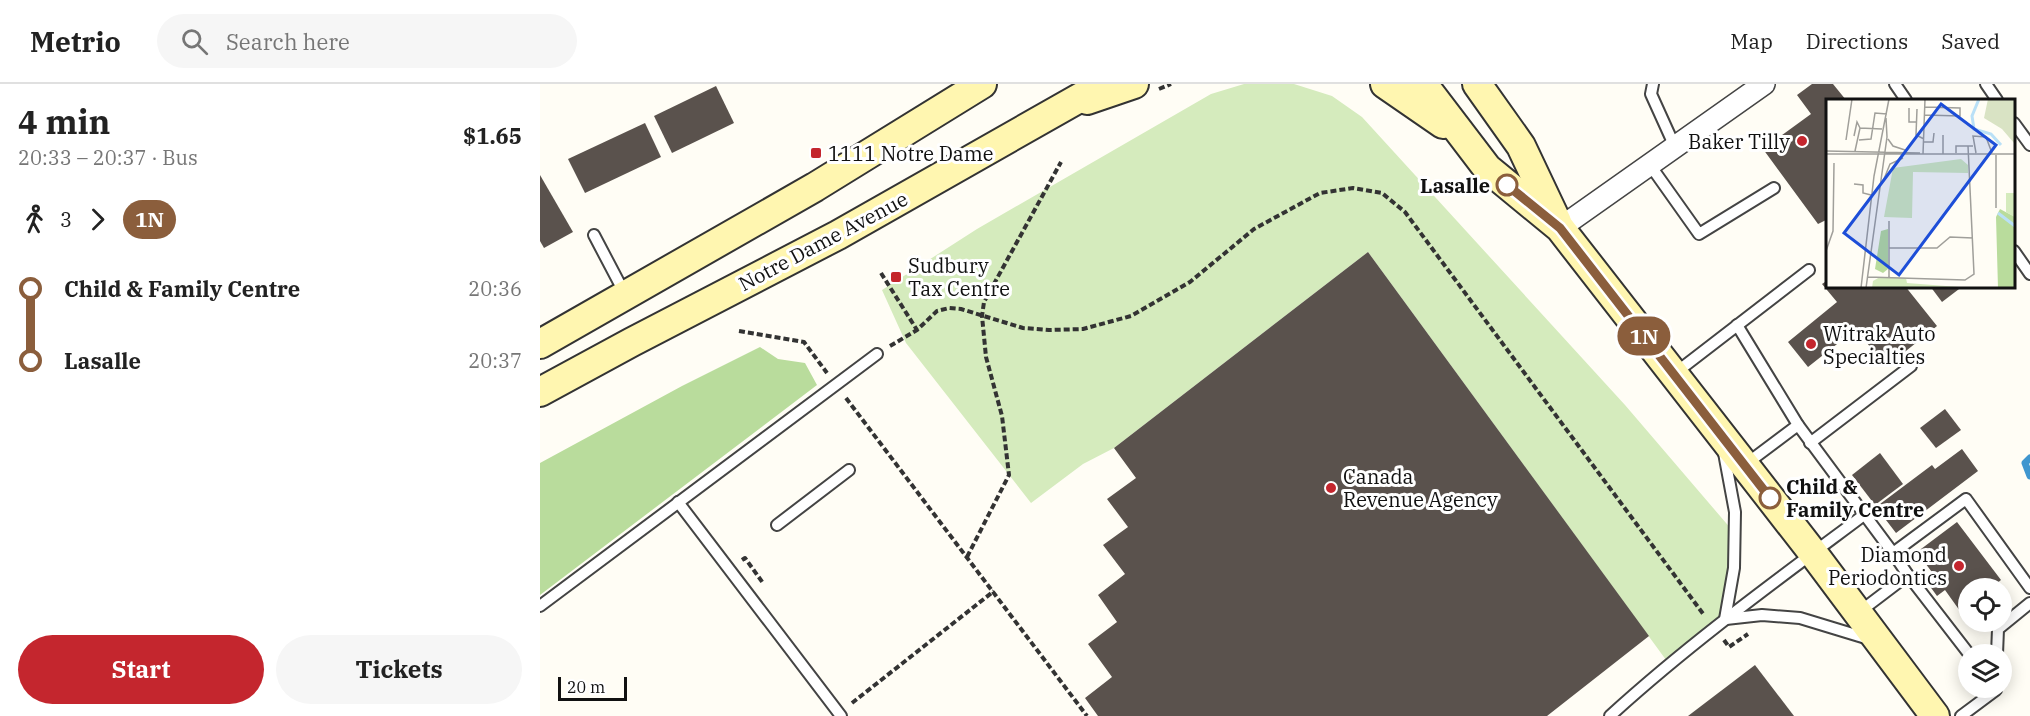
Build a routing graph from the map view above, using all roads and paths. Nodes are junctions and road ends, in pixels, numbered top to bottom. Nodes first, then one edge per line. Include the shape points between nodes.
1 (1104, 84) edge
2 (1134, 84) edge
3 (1385, 84) edge
4 (1423, 84) edge
5 (1477, 84) edge
6 (1494, 84) edge
7 (1653, 84) edge
8 (1764, 84) edge
9 (1895, 84) edge
10 (1986, 84) edge
11 (980, 85) edge
12 (1905, 99) edge
13 (1997, 99) edge
14 (1059, 110) junction
15 (1506, 125) junction
16 (2015, 126) edge
17 (1464, 138) junction
18 (2030, 145) edge
19 (1675, 147) junction
20 (1061, 162) dead end
21 (1650, 165) junction
22 (1774, 188) dead end
23 (1560, 228) junction
24 (594, 235) dead end
25 (2015, 254) edge
26 (1809, 270) dead end
27 (881, 273) dead end
28 (2030, 274) edge
29 (626, 294) junction
30 (982, 316) junction
31 (1737, 325) junction
32 (917, 330) junction
33 (739, 331) dead end
34 (540, 344) edge
35 (877, 354) joint
36 (1911, 366) dead end
37 (1674, 374) junction
38 (836, 384) junction
39 (540, 392) edge
40 (1798, 425) junction
41 (1721, 435) junction
42 (1810, 443) junction
43 (1744, 465) junction
44 (849, 470) dead end
45 (678, 502) junction
46 (1864, 515) junction
47 (777, 525) dead end
48 (1813, 553) junction
49 (1893, 553) junction
50 (967, 556) junction
51 (1908, 575) junction
52 (2030, 588) edge
53 (994, 591) junction
54 (2030, 603) edge
55 (540, 606) edge
56 (1857, 613) junction
57 (1725, 619) junction
58 (1714, 628) junction
59 (1757, 631) dead end
60 (1878, 642) junction
61 (1961, 644) edge
62 (1997, 644) edge
63 (1983, 698) edge
64 (852, 703) dead end
65 (841, 716) edge
66 (1087, 716) edge
67 (1610, 716) edge
68 (1935, 716) edge
69 (1961, 716) edge

1 - 14 main road, Notre Dame Avenue
2 - 14 main road
3 - 17 main road
4 - 17 main road
5 - 15 main road
6 - 15 main road
7 - 19 lane via 1651,94
8 - 19 street
9 - 12 lane
10 - 13 lane
11 - 29 main road via 815,187
14 - 39 main road, Notre Dame Avenue via 838,235
15 - 23 main road via 1521,146
16 - 18 lane
17 - 23 main road via 1487,168
19 - 21 street
20 - 30 path via 984,302
21 - 22 lane via 1699,234
21 - 23 street
23 - 37 main road
24 - 29 lane
25 - 28 lane
26 - 31 lane
27 - 32 path
29 - 34 main road
30 - 32 path via 949,308 937,311
30 - 50 path via 1009,474
30 - 58 path via 1023,328 1049,330 1083,329 1131,316 1190,282 1254,229 1320,194 1353,188 1382,193 1405,212
31 - 37 lane
31 - 40 lane
32 - 35 path
33 - 38 path via 804,342
35 - 38 lane
36 - 42 lane
37 - 41 main road
38 - 45 lane
38 - 50 path
40 - 42 lane
40 - 43 lane
41 - 43 main road
41 - 57 lane via 1735,512 1734,568
42 - 46 lane
43 - 48 main road
44 - 47 lane
45 - 55 lane
45 - 65 lane
46 - 48 lane
46 - 49 lane
48 - 56 main road
48 - 57 lane
49 - 51 lane
49 - 52 lane via 1966,499
50 - 53 path
51 - 56 lane
51 - 61 lane
53 - 64 path
53 - 66 path
54 - 62 lane via 1998,629
56 - 60 main road
57 - 58 lane
57 - 60 lane via 1762,615 1800,618
58 - 59 path via 1729,647
58 - 67 lane
60 - 68 main road
63 - 69 lane

